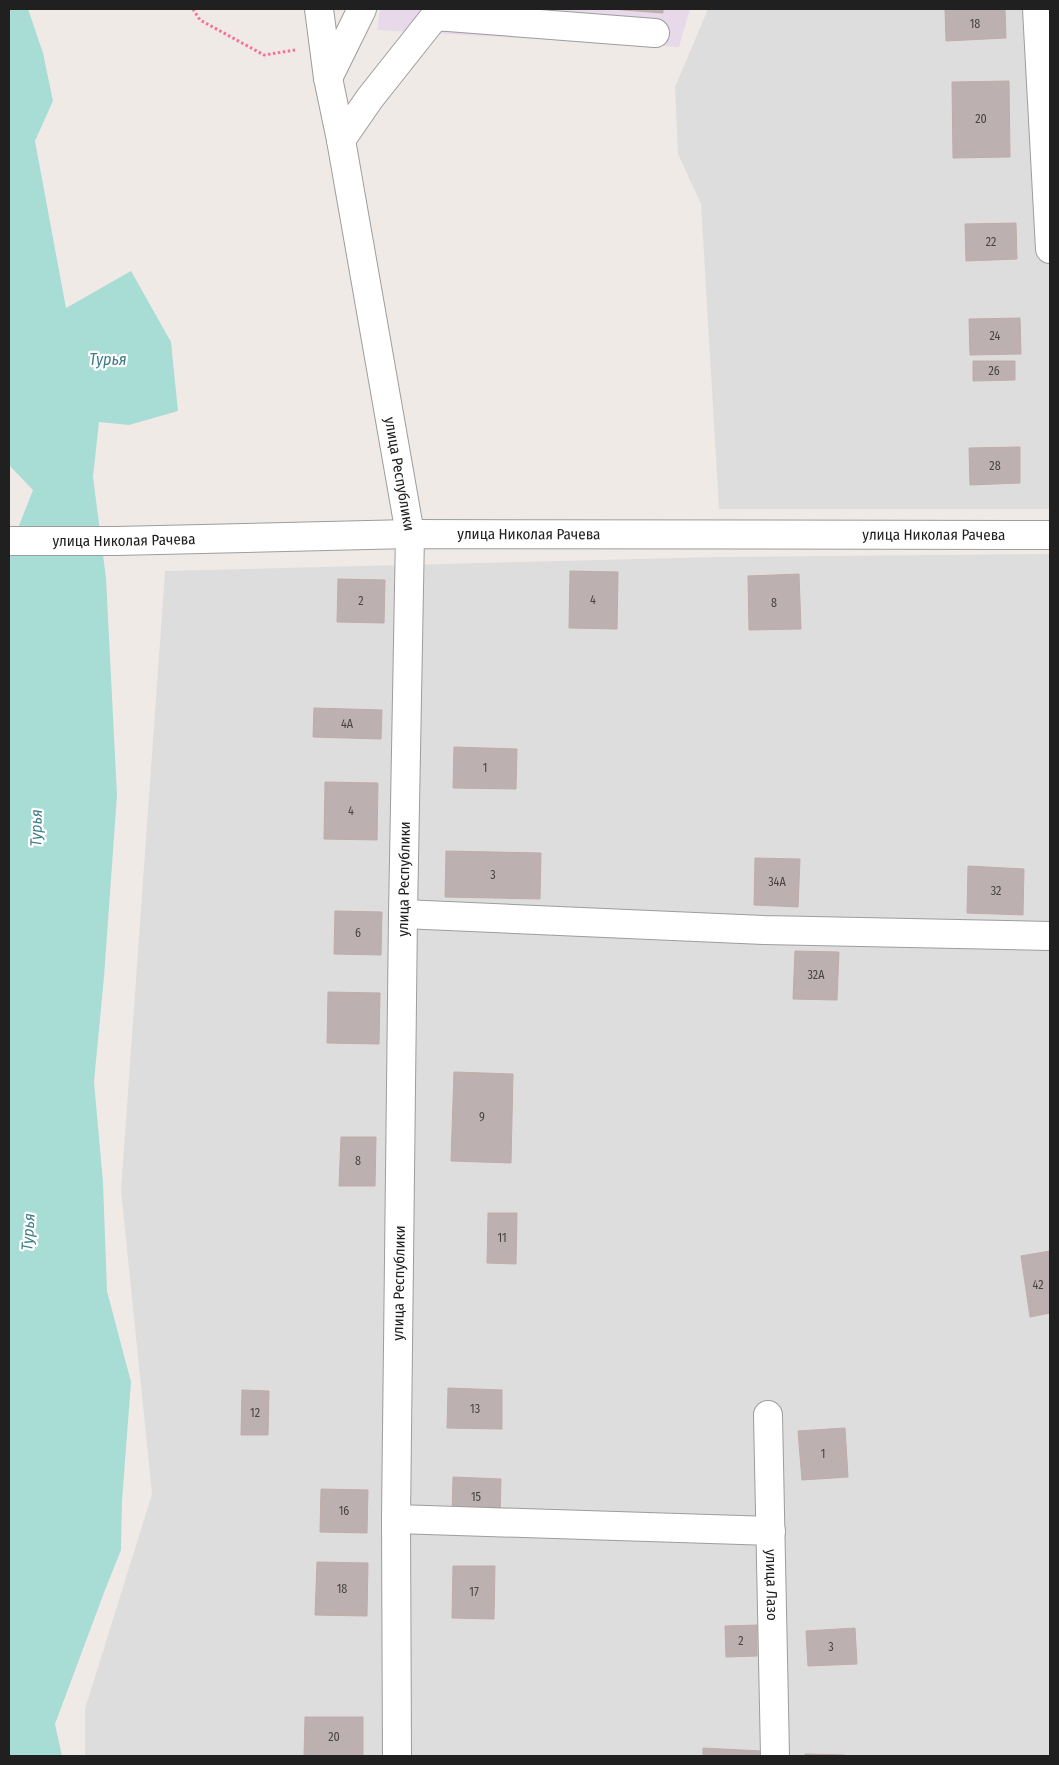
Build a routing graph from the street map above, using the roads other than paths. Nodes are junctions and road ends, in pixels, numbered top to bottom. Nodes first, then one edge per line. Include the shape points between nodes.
1 (319, 9) edge
2 (362, 9) edge
3 (1037, 9) edge
4 (655, 33) dead end
5 (328, 78) junction
6 (341, 140) junction
7 (1050, 249) edge
8 (410, 534) junction
9 (1050, 535) edge
10 (9, 541) edge
11 (403, 914) junction
12 (1050, 936) edge
13 (768, 1415) dead end
14 (396, 1519) junction
15 (771, 1531) junction
16 (397, 1756) edge
17 (775, 1756) edge

1 - 5 street, улица Республики
2 - 5 street
3 - 7 street
4 - 6 street via 435,16
5 - 6 street, улица Республики
6 - 8 street, улица Республики
8 - 9 street, улица Николая Рачева
8 - 10 street, улица Николая Рачева
8 - 11 street, улица Республики
11 - 12 street via 764,930
11 - 14 street, улица Республики
13 - 15 street, улица Лазо
14 - 15 street
14 - 16 street, улица Республики
15 - 17 street, улица Лазо

